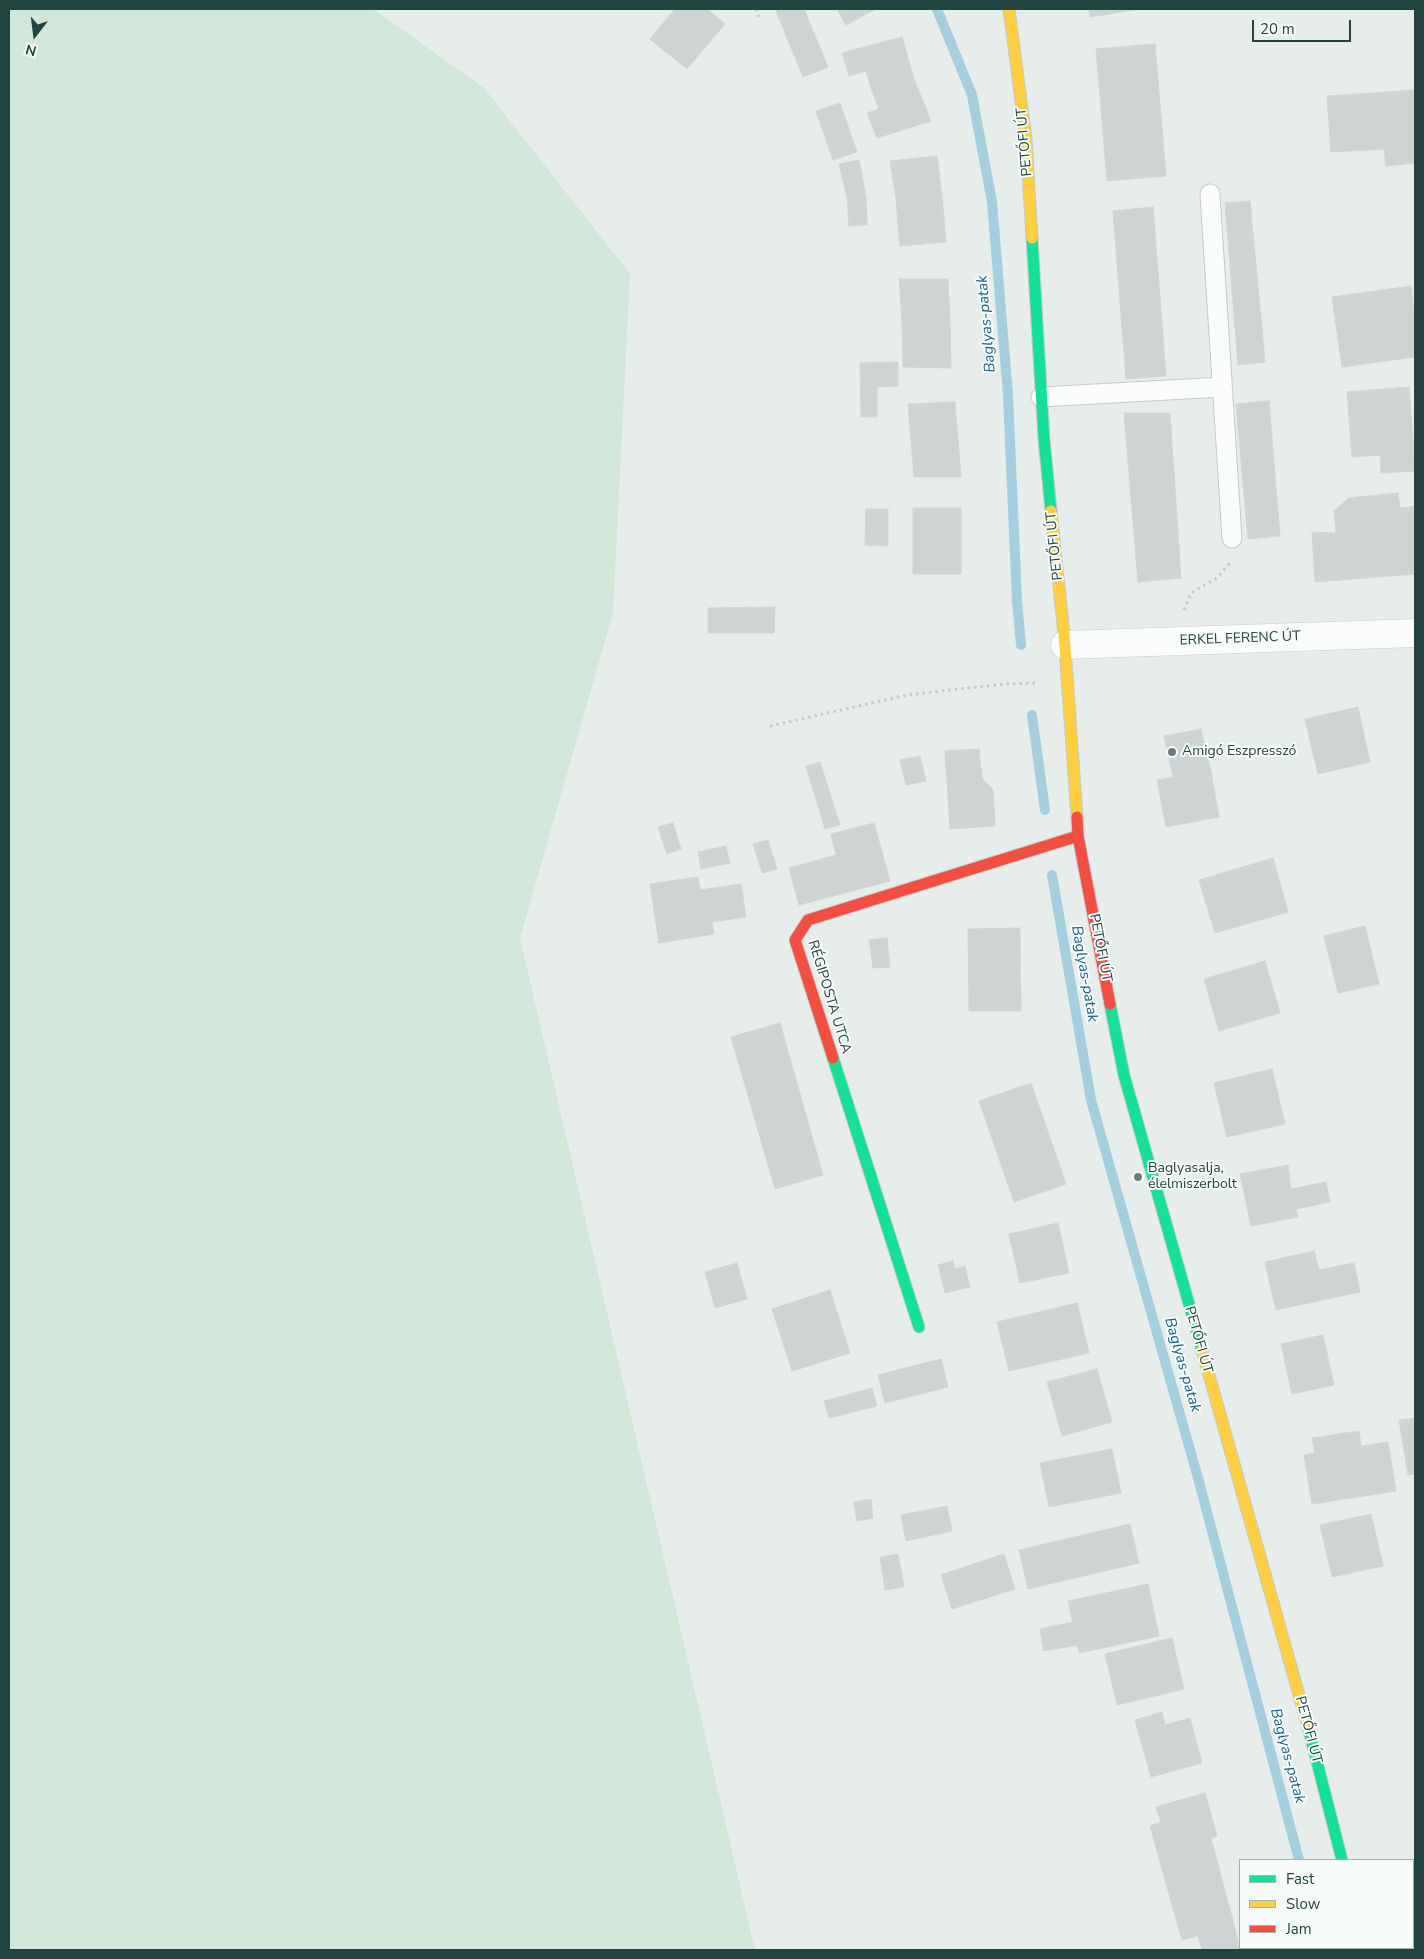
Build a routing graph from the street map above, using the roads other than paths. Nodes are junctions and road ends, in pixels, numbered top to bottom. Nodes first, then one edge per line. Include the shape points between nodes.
1 (1009, 9) edge
2 (1210, 194) dead end
3 (1222, 387) junction
4 (1041, 397) junction
5 (1232, 538) road end
6 (1415, 633) edge
7 (1065, 644) junction
8 (1078, 836) junction
9 (919, 1327) dead end
10 (1342, 1859) edge

1 - 4 street, PETŐFI ÚT via 1026,139
2 - 3 lane
3 - 4 lane
3 - 5 lane
4 - 7 street, PETŐFI ÚT
6 - 7 street, ERKEL FERENC ÚT
7 - 8 street, PETŐFI ÚT
8 - 9 street, RÉGIPOSTA UTCA via 808,920 795,940
8 - 10 street, PETŐFI ÚT via 1124,1075

